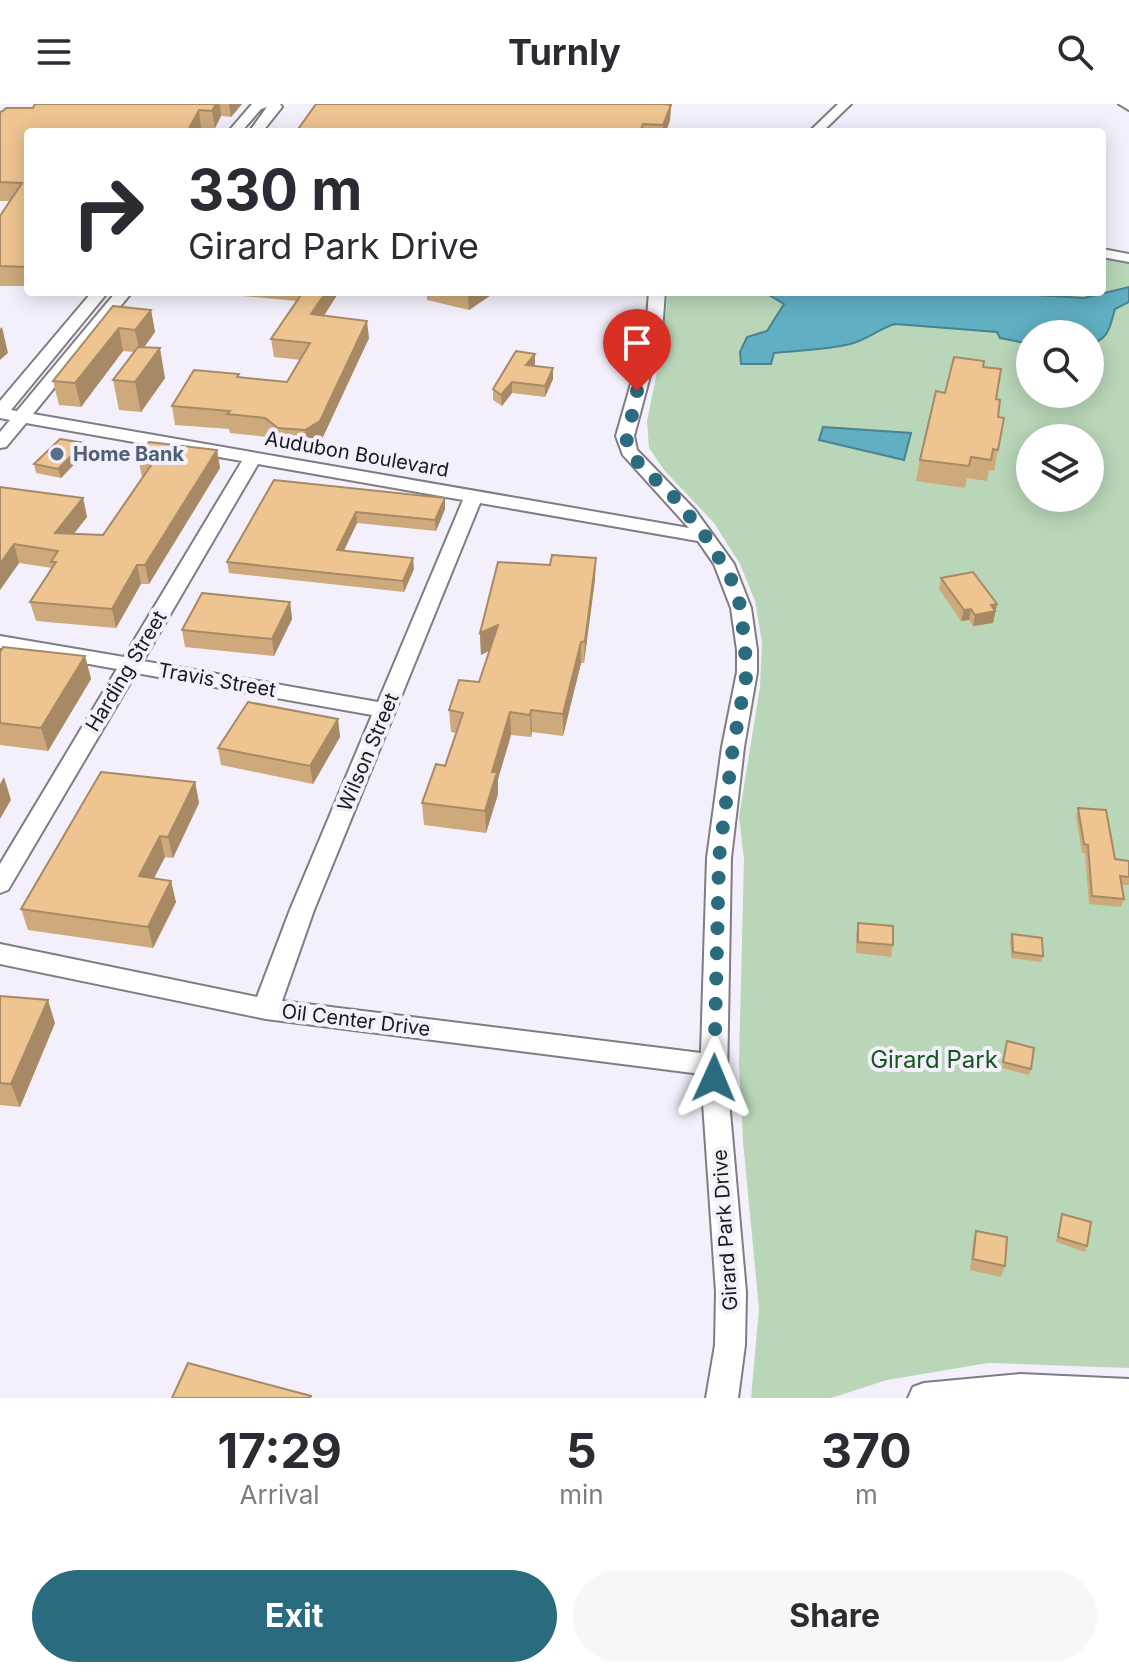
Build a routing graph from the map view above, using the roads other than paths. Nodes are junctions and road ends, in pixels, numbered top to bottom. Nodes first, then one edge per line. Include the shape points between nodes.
1 (268, 104) edge
2 (845, 104) edge
3 (238, 128) edge
4 (258, 128) edge
5 (819, 128) edge
6 (1106, 254) edge
7 (1129, 258) edge
8 (97, 296) edge
9 (121, 296) edge
10 (657, 296) edge
11 (0, 412) edge
12 (22, 417) junction
13 (0, 443) edge
14 (253, 458) junction
15 (474, 496) junction
16 (706, 537) junction
17 (0, 642) edge
18 (129, 665) junction
19 (386, 710) junction
20 (0, 884) edge
21 (0, 954) edge
22 (266, 1009) junction
23 (715, 1065) junction
24 (1129, 1394) edge
25 (722, 1398) edge
26 (924, 1398) edge

1 - 3 street via 257,106
1 - 4 street via 276,107
2 - 5 street
6 - 7 street
8 - 11 street
9 - 12 street
10 - 16 street, Girard Park Drive via 654,331 626,444
11 - 12 street, Audubon Boulevard
12 - 13 street
12 - 14 street, Audubon Boulevard
14 - 15 street, Audubon Boulevard
14 - 18 street, Harding Street
15 - 16 street, Audubon Boulevard
15 - 19 street, Wilson Street
16 - 23 street, Girard Park Drive via 730,576 741,608 747,672 719,858
17 - 18 street, Travis Street
18 - 19 street, Travis Street
18 - 20 street, Harding Street
19 - 22 street, Wilson Street
21 - 22 street, Oil Center Drive
22 - 23 street, Oil Center Drive
23 - 25 street, Girard Park Drive via 731,1292
24 - 26 street via 1020,1389

